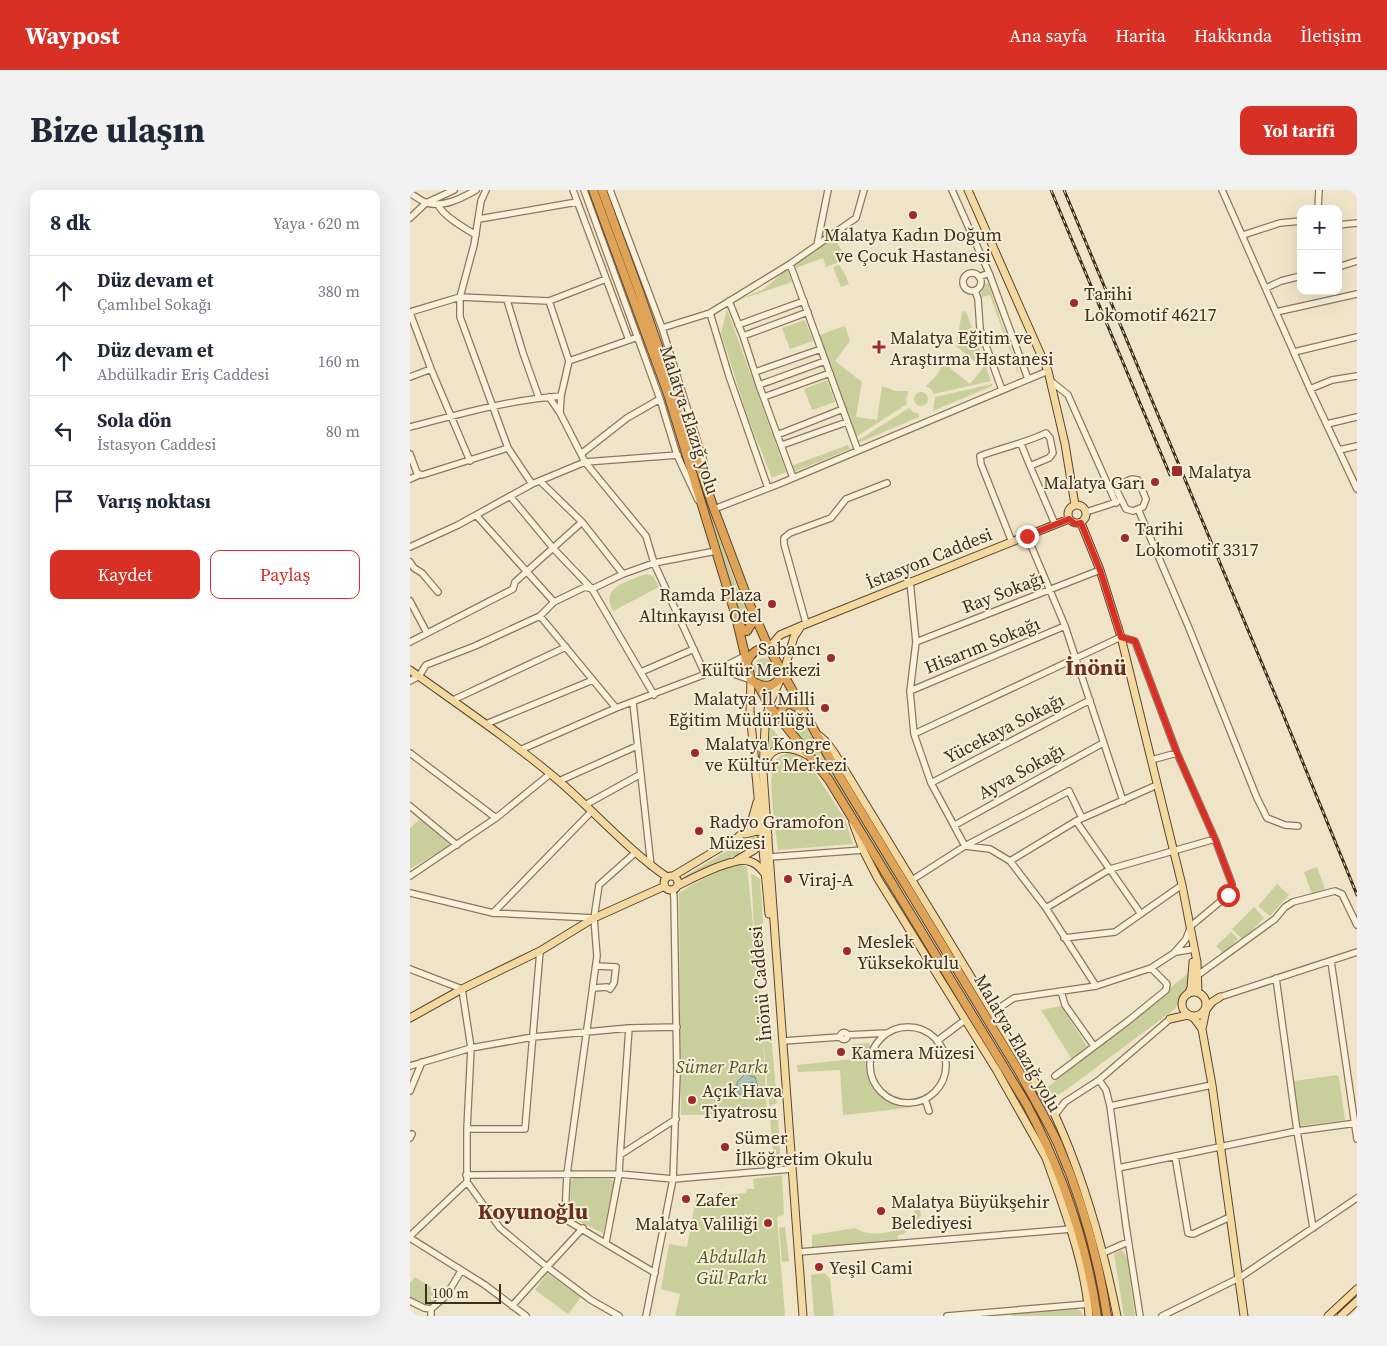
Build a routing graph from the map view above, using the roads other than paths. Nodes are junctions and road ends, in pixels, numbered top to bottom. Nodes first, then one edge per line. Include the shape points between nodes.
1 (454, 190) edge
2 (476, 190) edge
3 (486, 190) edge
4 (573, 190) edge
5 (584, 190) edge
6 (593, 190) edge
7 (602, 190) edge
8 (610, 190) edge
9 (828, 190) edge
10 (864, 190) edge
11 (952, 190) edge
12 (968, 190) edge
13 (1222, 190) edge
14 (1319, 190) edge
15 (410, 193) edge
16 (481, 201) junction
17 (577, 202) junction
18 (426, 203) junction
19 (438, 204) junction
20 (1318, 205) edge
21 (410, 218) edge
22 (479, 219) junction
23 (1297, 221) edge
24 (1357, 223) edge
25 (1342, 225) edge
26 (476, 235) junction
27 (1242, 235) junction
28 (817, 245) junction
29 (1357, 261) edge
30 (790, 264) junction
31 (1342, 265) edge
32 (988, 273) junction
33 (979, 277) junction
34 (1297, 277) edge
35 (606, 279) junction
36 (1266, 288) junction
37 (975, 291) junction
38 (1357, 294) edge
39 (460, 296) junction
40 (507, 300) junction
41 (549, 301) junction
42 (729, 301) junction
43 (804, 301) junction
44 (808, 312) junction
45 (1276, 312) junction
46 (410, 313) edge
47 (710, 313) junction
48 (738, 325) junction
49 (662, 328) junction
50 (743, 336) junction
51 (638, 337) junction
52 (1357, 337) edge
53 (629, 340) junction
54 (821, 349) junction
55 (1294, 352) junction
56 (569, 361) junction
57 (826, 361) junction
58 (431, 369) junction
59 (1048, 371) junction
60 (755, 372) junction
61 (830, 373) junction
62 (1357, 376) edge
63 (410, 377) edge
64 (1028, 380) junction
65 (1052, 382) junction
66 (759, 385) junction
67 (1310, 389) junction
68 (1002, 390) junction
69 (561, 396) junction
70 (549, 397) junction
71 (764, 397) junction
72 (539, 398) junction
73 (660, 399) junction
74 (492, 406) junction
75 (843, 409) junction
76 (560, 412) junction
77 (451, 416) junction
78 (1357, 418) edge
79 (847, 422) junction
80 (1327, 424) junction
81 (410, 426) edge
82 (777, 435) junction
83 (1021, 444) junction
84 (782, 445) junction
85 (1357, 446) edge
86 (508, 448) junction
87 (1339, 450) junction
88 (858, 452) junction
89 (410, 454) edge
90 (581, 454) junction
91 (686, 455) junction
92 (677, 456) junction
93 (470, 461) junction
94 (585, 462) junction
95 (1030, 466) junction
96 (419, 475) junction
97 (793, 478) junction
98 (410, 479) edge
99 (540, 481) junction
100 (1356, 482) edge
101 (886, 483) dead end
102 (532, 484) junction
103 (768, 488) junction
104 (1357, 489) edge
105 (510, 496) junction
106 (1119, 501) junction
107 (713, 505) junction
108 (1075, 505) junction
109 (1138, 509) junction
110 (1086, 512) junction
111 (704, 514) junction
112 (476, 515) junction
113 (1069, 519) junction
114 (582, 522) junction
115 (1081, 523) junction
116 (1055, 524) junction
117 (1027, 536) junction
118 (1012, 542) junction
119 (410, 547) edge
120 (553, 548) junction
121 (716, 551) junction
122 (410, 562) edge
123 (654, 563) junction
124 (1100, 570) junction
125 (527, 572) junction
126 (623, 574) junction
127 (910, 581) junction
128 (592, 589) junction
129 (1050, 590) junction
130 (438, 592) dead end
131 (410, 601) edge
132 (554, 602) junction
133 (750, 605) junction
134 (736, 613) junction
135 (540, 616) junction
136 (804, 624) junction
137 (1065, 626) junction
138 (427, 633) junction
139 (1121, 637) junction
140 (410, 642) edge
141 (916, 642) junction
142 (566, 647) junction
143 (769, 648) junction
144 (694, 649) junction
145 (746, 659) junction
146 (1075, 659) junction
147 (719, 669) junction
148 (410, 670) edge
149 (641, 672) junction
150 (705, 674) junction
151 (419, 676) junction
152 (782, 677) junction
153 (593, 680) junction
154 (751, 680) junction
155 (410, 681) edge
156 (758, 685) junction
157 (910, 691) junction
158 (654, 694) junction
159 (453, 700) junction
160 (1090, 700) junction
161 (633, 702) junction
162 (769, 705) junction
163 (616, 708) junction
164 (804, 711) junction
165 (486, 724) junction
166 (789, 730) junction
167 (815, 733) junction
168 (914, 734) junction
169 (1103, 743) junction
170 (637, 746) junction
171 (520, 750) junction
172 (410, 753) edge
173 (1177, 753) junction
174 (812, 757) junction
175 (1151, 760) junction
176 (763, 772) junction
177 (550, 774) junction
178 (641, 774) junction
179 (559, 781) junction
180 (931, 783) junction
181 (1157, 785) junction
182 (759, 794) junction
183 (1123, 801) junction
184 (410, 806) edge
185 (585, 806) junction
186 (591, 812) junction
187 (496, 818) junction
188 (852, 818) junction
189 (1079, 820) junction
190 (954, 825) junction
191 (1298, 826) dead end
192 (739, 837) junction
193 (765, 837) junction
194 (1215, 839) junction
195 (457, 845) junction
196 (965, 846) junction
197 (863, 850) junction
198 (1173, 850) junction
199 (635, 853) junction
200 (770, 857) junction
201 (737, 860) junction
202 (1010, 861) junction
203 (652, 866) junction
204 (1110, 869) junction
205 (410, 876) edge
206 (670, 876) junction
207 (767, 877) junction
208 (912, 880) junction
209 (1182, 885) junction
210 (665, 886) junction
211 (675, 888) junction
212 (410, 893) edge
213 (1046, 908) junction
214 (494, 913) junction
215 (1141, 914) junction
216 (594, 918) junction
217 (1357, 925) edge
218 (1191, 926) junction
219 (1064, 938) junction
220 (1194, 949) junction
221 (540, 952) junction
222 (1357, 952) edge
223 (1174, 953) junction
224 (1331, 961) junction
225 (596, 966) junction
226 (1151, 968) junction
227 (410, 969) edge
228 (1198, 975) junction
229 (1276, 978) junction
230 (1096, 986) junction
231 (594, 988) junction
232 (462, 989) junction
233 (1061, 991) junction
234 (1188, 994) junction
235 (1200, 994) junction
236 (1220, 997) junction
237 (1183, 1001) junction
238 (1206, 1010) junction
239 (993, 1012) junction
240 (1188, 1015) junction
241 (410, 1018) edge
242 (1170, 1019) junction
243 (965, 1020) junction
244 (677, 1027) junction
245 (629, 1028) junction
246 (1202, 1029) junction
247 (588, 1032) junction
248 (887, 1033) junction
249 (533, 1037) junction
250 (783, 1041) junction
251 (937, 1041) junction
252 (1094, 1046) junction
253 (471, 1048) junction
254 (422, 1062) junction
255 (410, 1066) edge
256 (1055, 1076) dead end
257 (1098, 1080) junction
258 (1212, 1085) junction
259 (410, 1090) edge
260 (926, 1099) junction
261 (1027, 1105) junction
262 (1110, 1106) junction
263 (930, 1110) dead end
264 (1055, 1115) junction
265 (676, 1119) junction
266 (1356, 1123) edge
267 (467, 1129) junction
268 (1297, 1131) junction
269 (1357, 1139) edge
270 (1220, 1146) junction
271 (620, 1156) junction
272 (1175, 1156) junction
273 (1046, 1158) junction
274 (1118, 1168) junction
275 (791, 1169) junction
276 (567, 1174) junction
277 (619, 1174) junction
278 (466, 1175) junction
279 (673, 1179) junction
280 (467, 1182) junction
281 (1357, 1198) edge
282 (1230, 1217) junction
283 (583, 1228) junction
284 (1313, 1228) junction
285 (1071, 1229) junction
286 (410, 1237) edge
287 (606, 1242) junction
288 (1128, 1242) junction
289 (799, 1252) junction
290 (1103, 1252) junction
291 (547, 1267) junction
292 (461, 1271) junction
293 (655, 1273) junction
294 (1239, 1278) junction
295 (1357, 1289) edge
296 (1357, 1300) edge
297 (410, 1301) edge
298 (1088, 1304) junction
299 (512, 1306) junction
300 (431, 1313) edge
301 (1009, 1314) edge
302 (526, 1316) edge
303 (619, 1316) edge
304 (646, 1316) edge
305 (802, 1316) edge
306 (947, 1316) edge
307 (1089, 1316) edge
308 (1097, 1316) edge
309 (1107, 1316) edge
310 (1117, 1316) edge
311 (1140, 1316) edge
312 (1162, 1316) edge
313 (1244, 1316) edge
314 (1328, 1316) edge
315 (1341, 1316) edge

1 - 18 street
2 - 3 street
2 - 16 street
2 - 19 street
3 - 16 street
4 - 17 street
5 - 51 street
6 - 91 highway, Malatya-Elazığ yolu via 665,386
7 - 107 highway, Malatya-Elazığ yolu
8 - 49 street
9 - 28 street
10 - 28 street via 856,218
11 - 32 street
12 - 59 main road
13 - 27 street
14 - 20 street
15 - 18 street
16 - 22 street
17 - 22 street
17 - 35 street
18 - 19 street
18 - 21 street
19 - 26 street via 456,223
22 - 26 street
23 - 27 street via 1280,223
24 - 25 street
26 - 39 street
27 - 36 street
28 - 30 street
29 - 31 street
30 - 42 street
30 - 43 street
32 - 33 street
32 - 64 street
33 - 37 street via 980,285
33 - 37 street via 972,273 964,278 966,289
34 - 36 street
35 - 41 street
35 - 53 street
36 - 45 street
37 - 68 street via 980,329
38 - 45 street
39 - 40 street
39 - 46 street
39 - 74 street via 460,317
40 - 41 street
40 - 72 street
41 - 56 street
42 - 47 street
42 - 48 street
43 - 44 street
43 - 48 street
44 - 50 street
44 - 54 street
45 - 55 street
46 - 58 street
47 - 49 street
47 - 103 street
48 - 50 street
49 - 107 street via 704,462
50 - 60 street
51 - 53 street
51 - 73 street
52 - 55 street
53 - 56 street
54 - 57 street
54 - 60 street
55 - 67 street
56 - 69 street
57 - 61 street
57 - 66 street
58 - 63 street
58 - 77 street
59 - 64 street
59 - 65 main road
60 - 66 street
61 - 71 street
61 - 75 street
62 - 67 street via 1332,380
64 - 68 street
65 - 106 street via 1068,395
65 - 108 main road
66 - 71 street
67 - 80 street
68 - 88 street
69 - 70 street
69 - 76 street
70 - 72 street
70 - 76 street
71 - 82 street
72 - 74 street
73 - 90 street via 627,418
73 - 92 street
74 - 77 street
74 - 86 street
75 - 79 street
75 - 82 street
76 - 90 street
77 - 81 street
77 - 93 street
78 - 80 street
79 - 84 street
79 - 88 street
80 - 87 street
82 - 84 street
83 - 95 street
83 - 95 street via 1046,433 1050,438 1053,453
83 - 118 street via 980,456
84 - 97 street
85 - 87 street
86 - 93 street
86 - 102 street
87 - 100 street
88 - 97 street
89 - 96 street
90 - 94 street
91 - 92 street
91 - 111 highway, Malatya-Elazığ yolu
92 - 94 street
92 - 111 street
93 - 96 street
94 - 99 street
94 - 123 street via 646,536
95 - 116 street
96 - 98 street
97 - 103 street
99 - 102 street
99 - 114 street
100 - 104 street
101 - 136 street via 846,499 831,518 784,538
102 - 105 street
103 - 107 street
105 - 112 street
105 - 120 street
106 - 109 street via 1126,509
106 - 109 street via 1117,491 1120,484 1138,480 1146,499 1143,507
106 - 110 street
107 - 133 highway, Malatya-Elazığ yolu
108 - 110 main road via 1083,507
108 - 113 main road via 1068,511
109 - 191 street via 1256,798 1267,818
110 - 115 main road via 1086,519
111 - 121 highway, Malatya-Elazığ yolu
112 - 119 street
112 - 125 street
113 - 115 main road via 1075,524
113 - 116 main road, İstasyon Caddesi
114 - 120 street
114 - 126 street
115 - 124 main road
116 - 117 main road, İstasyon Caddesi
117 - 118 main road, İstasyon Caddesi
117 - 129 street
118 - 127 main road, İstasyon Caddesi
120 - 125 street
120 - 128 street
121 - 123 street
121 - 134 highway, Malatya-Elazığ yolu
122 - 130 street
123 - 126 street
123 - 144 street
124 - 129 street, Ray Sokağı
124 - 139 main road
125 - 132 street
125 - 138 street via 515,582 513,589
126 - 128 street
127 - 136 main road, İstasyon Caddesi
127 - 141 street
128 - 132 street via 585,587
128 - 149 street
129 - 137 street
129 - 141 street, Ray Sokağı
131 - 138 street
132 - 135 street
133 - 134 highway via 752,620 747,631 740,626
133 - 143 highway, Malatya-Elazığ yolu
134 - 145 highway, Malatya-Elazığ yolu
135 - 142 street
135 - 151 street via 426,665
136 - 143 main road, İstasyon Caddesi via 780,635
136 - 152 main road via 794,637
137 - 146 street
137 - 157 street, Hisarım Sokağı
138 - 140 street
139 - 146 street
139 - 173 street via 1135,641
139 - 175 main road
141 - 157 street
142 - 153 street
142 - 159 street
143 - 145 highway via 754,652
143 - 152 highway
144 - 149 street
144 - 150 street
145 - 147 street
145 - 154 highway
146 - 160 street
146 - 168 street
147 - 150 street
147 - 154 street
148 - 151 main road
149 - 158 street
150 - 158 street
151 - 155 street
151 - 159 main road
152 - 156 highway via 769,686
152 - 162 main road
152 - 164 highway, Malatya-Elazığ yolu
153 - 163 street
153 - 165 street
154 - 156 highway
154 - 182 main road, İnönü Caddesi via 750,711
156 - 162 highway, Malatya-Elazığ yolu
157 - 168 street
158 - 161 street
159 - 165 main road
160 - 169 street
160 - 180 street, Yücekaya Sokağı
161 - 163 street
161 - 170 street
162 - 166 highway, Malatya-Elazığ yolu
162 - 176 main road
163 - 171 street
164 - 166 highway via 791,704 783,707 782,714
164 - 167 highway, Malatya-Elazığ yolu
165 - 171 main road
166 - 174 highway, Malatya-Elazığ yolu
167 - 208 main road via 835,754
167 - 309 highway, Malatya-Elazığ yolu via 1044,1117 1087,1222
168 - 180 street
169 - 183 street
169 - 190 street, Ayva Sokağı
170 - 178 street
170 - 179 street
171 - 177 main road
172 - 187 street
173 - 175 street
173 - 194 street
174 - 176 main road via 784,747 767,759
174 - 188 highway, Malatya-Elazığ yolu
175 - 181 main road
176 - 193 main road
177 - 179 main road
177 - 187 street
178 - 185 street
178 - 203 street
179 - 185 main road
180 - 190 street
181 - 183 street
181 - 198 main road
182 - 192 main road via 750,827
182 - 193 main road, İnönü Caddesi
183 - 189 street
184 - 195 street
185 - 186 main road
186 - 199 main road
186 - 214 street
187 - 195 street
188 - 197 main road
188 - 261 highway, Malatya-Elazığ yolu
189 - 196 street via 1069,792
189 - 202 street
189 - 204 street
190 - 196 street
192 - 193 main road via 750,832
192 - 206 main road
193 - 200 main road, İnönü Caddesi
193 - 201 main road via 754,850
193 - 207 main road, İnönü Caddesi
194 - 198 street
194 - 218 street via 1232,890
195 - 205 street
196 - 202 street via 990,849
196 - 208 street
197 - 200 street
197 - 243 main road
198 - 204 street
198 - 209 main road
199 - 203 main road
199 - 216 street via 599,885
200 - 250 main road, İnönü Caddesi
201 - 207 main road via 754,863
201 - 211 main road
202 - 213 street
203 - 206 main road
204 - 213 street
204 - 215 street
206 - 210 main road
206 - 211 main road via 678,880
207 - 275 main road, İnönü Caddesi
208 - 239 main road
209 - 215 street
209 - 218 main road
210 - 211 main road via 670,890
210 - 216 main road
211 - 244 street
212 - 214 street
213 - 219 street
214 - 216 street
215 - 219 street via 1115,932
216 - 221 main road
216 - 225 street
217 - 228 street via 1342,894 1335,891 1293,902 1275,919
218 - 220 main road
218 - 223 street via 1186,939
219 - 230 street
220 - 223 street
220 - 228 main road
220 - 234 main road
221 - 232 main road
221 - 249 street
222 - 224 street
223 - 226 street
224 - 229 street
224 - 266 street
225 - 231 street
225 - 231 street via 616,967 610,989
226 - 230 street
226 - 252 street via 1167,984 1166,990
227 - 232 street
228 - 235 main road
229 - 236 street
229 - 268 street
230 - 233 street
231 - 247 street
232 - 241 main road
232 - 253 street
233 - 239 street via 1014,998
233 - 252 street via 1065,1005
234 - 235 main road
234 - 237 main road
235 - 236 main road via 1208,998
235 - 238 main road via 1206,1002
236 - 238 main road
237 - 240 main road via 1183,1009
237 - 242 main road
238 - 240 main road via 1200,1016
238 - 246 main road
239 - 264 main road
240 - 242 main road
240 - 246 main road
242 - 257 street
243 - 251 street
243 - 273 main road
244 - 245 street
244 - 265 street
245 - 247 street
245 - 271 street
246 - 258 main road
247 - 249 street
247 - 276 street
248 - 250 street via 843,1033 840,1036
248 - 251 street via 911,1027 926,1032
248 - 260 street via 874,1048 870,1059 874,1082 881,1092 897,1101
249 - 253 street
249 - 267 street via 525,1129
250 - 275 main road, İnönü Caddesi
251 - 260 street via 946,1067 943,1080
252 - 256 street
253 - 254 street
253 - 267 street
254 - 255 street
254 - 259 street
257 - 262 street via 1106,1090
257 - 264 street via 1065,1102
258 - 262 street
258 - 270 main road
260 - 263 street
261 - 273 main road
261 - 308 highway, Malatya-Elazığ yolu via 1065,1188 1088,1268
262 - 274 street
264 - 290 main road via 1083,1184
265 - 271 street
265 - 279 street
266 - 268 street
266 - 269 street
267 - 278 street
268 - 270 street
268 - 284 street
270 - 272 street
270 - 282 main road
271 - 277 street
272 - 274 street
272 - 282 street via 1188,1233 1193,1234
273 - 285 main road
274 - 288 street
275 - 279 street
275 - 289 main road, İnönü Caddesi
275 - 305 main road, İnönü Caddesi
276 - 277 street
276 - 278 street
276 - 283 street via 565,1216
277 - 279 street
277 - 287 street
278 - 280 street
279 - 293 street
280 - 286 street
280 - 291 street via 500,1228
281 - 284 street
282 - 294 main road
283 - 287 street
283 - 291 street
284 - 294 street
285 - 289 street
285 - 298 main road
286 - 292 street
287 - 293 street
288 - 290 street
288 - 311 street
289 - 305 main road, İnönü Caddesi
290 - 310 main road
291 - 299 street
291 - 303 street via 591,1300
292 - 299 street via 486,1285
292 - 300 street
293 - 304 street
294 - 312 street
294 - 313 main road
295 - 314 main road
296 - 315 main road
297 - 300 street
298 - 301 street
298 - 307 main road
299 - 302 street
301 - 306 street

